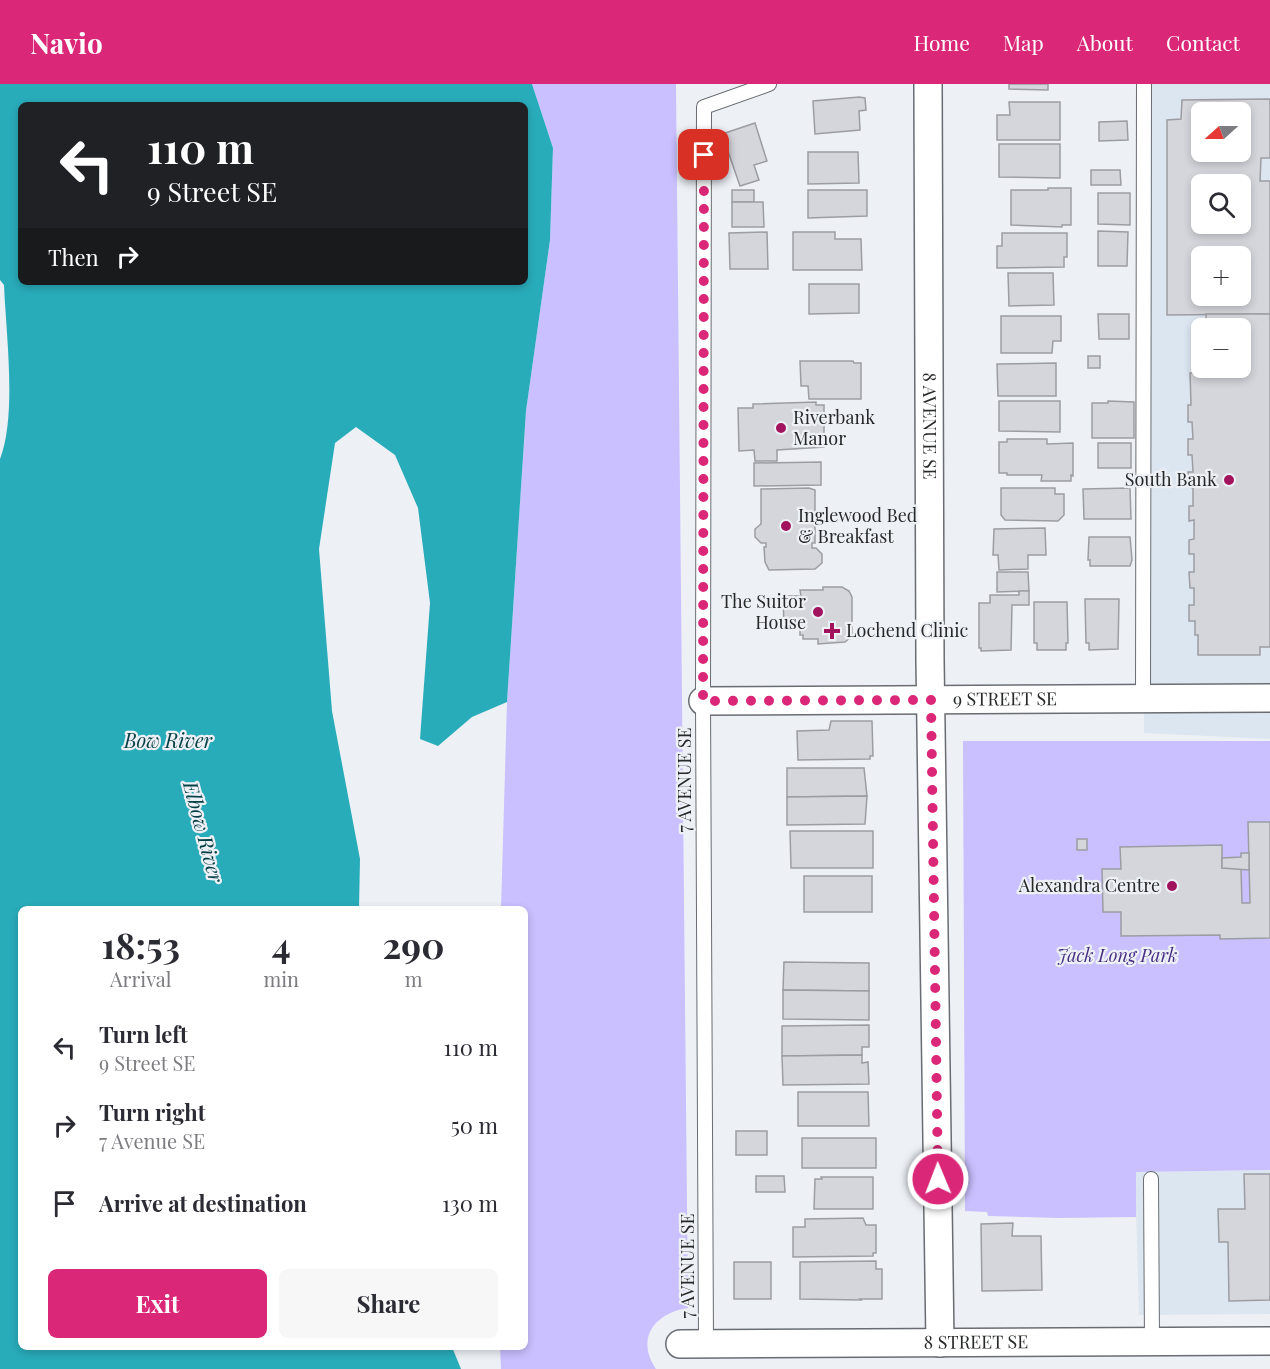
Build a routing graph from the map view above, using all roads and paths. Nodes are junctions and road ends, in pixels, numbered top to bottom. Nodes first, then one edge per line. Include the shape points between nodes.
1 (769, 84) edge
2 (928, 84) edge
3 (1144, 84) edge
4 (1143, 698) junction
5 (1270, 698) edge
6 (931, 700) junction
7 (703, 701) junction
8 (1150, 1179) dead end
9 (1270, 1341) edge
10 (1152, 1342) junction
11 (940, 1343) junction
12 (693, 1344) joint

1 - 7 lane, 7 AVENUE SE via 704,107
2 - 6 street, 8 AVENUE SE
3 - 4 lane
4 - 5 street, 9 STREET SE
4 - 6 street, 9 STREET SE
6 - 7 street, 9 STREET SE
6 - 11 street, 8 AVENUE SE
7 - 12 lane, 7 AVENUE SE
8 - 10 lane
9 - 10 street, 8 STREET SE
10 - 11 street, 8 STREET SE
11 - 12 street, 8 STREET SE

